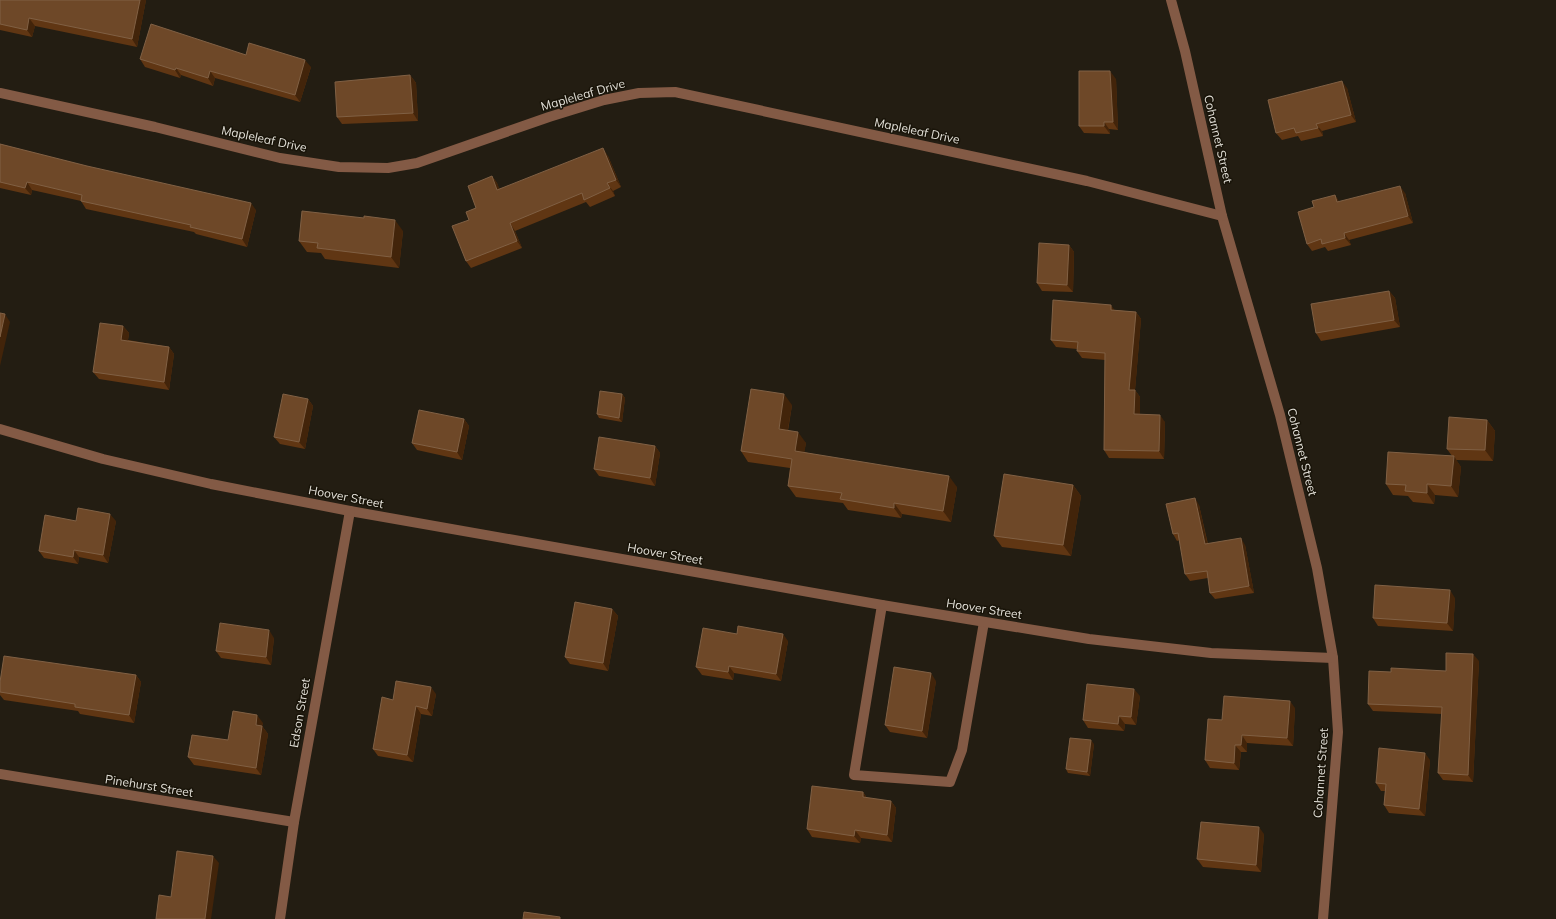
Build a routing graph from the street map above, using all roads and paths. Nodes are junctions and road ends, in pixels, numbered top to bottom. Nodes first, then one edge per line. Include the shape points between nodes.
1 (1171, 0) edge
2 (0, 93) edge
3 (1222, 216) junction
4 (0, 430) edge
5 (350, 511) junction
6 (882, 605) junction
7 (984, 622) junction
8 (1332, 658) junction
9 (0, 774) edge
10 (294, 822) junction
11 (280, 919) edge
12 (1323, 919) edge

1 - 3 street, Cohannet Street
2 - 3 street, Mapleleaf Drive via 280,158 339,167 388,168 417,163 604,100 639,93 675,92 1086,182
3 - 8 street, Cohannet Street via 1282,423 1317,568
4 - 5 street, Hoover Street via 164,474
5 - 6 street, Hoover Street
5 - 10 street, Edson Street
6 - 7 street, Hoover Street
6 - 7 street via 854,775 950,782 962,750
7 - 8 street, Hoover Street via 1089,639 1211,653
8 - 12 street, Cohannet Street via 1338,732
9 - 10 street, Pinehurst Street
10 - 11 street, Edson Street

